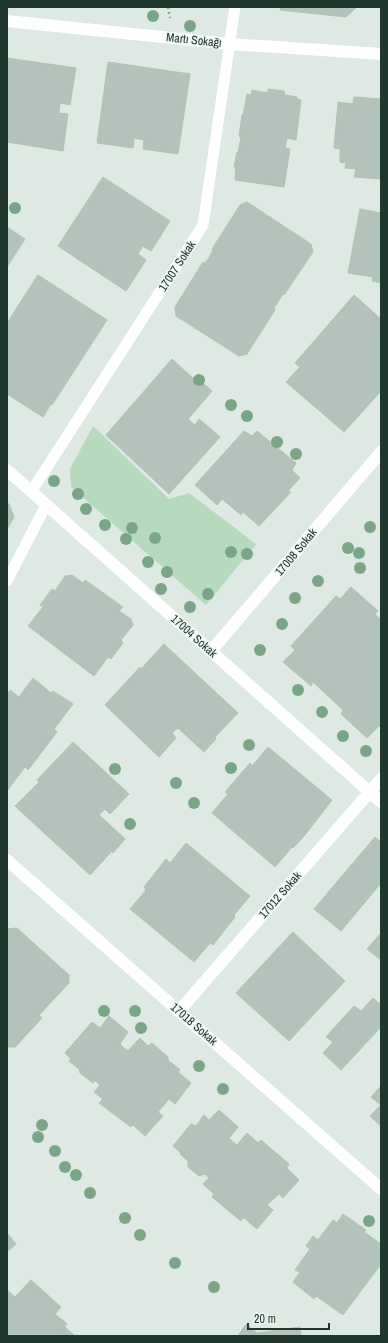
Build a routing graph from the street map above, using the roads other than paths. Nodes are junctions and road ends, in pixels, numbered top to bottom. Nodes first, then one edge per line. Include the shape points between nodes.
1 (235, 7) edge
2 (7, 21) edge
3 (230, 44) junction
4 (381, 54) edge
5 (381, 452) edge
6 (7, 470) edge
7 (31, 492) junction
8 (46, 505) junction
9 (7, 581) edge
10 (211, 651) junction
11 (381, 779) edge
12 (370, 792) junction
13 (381, 802) edge
14 (8, 863) edge
15 (179, 1011) junction
16 (381, 1189) edge

1 - 3 lane, 17007 Sokak
2 - 3 street, Martı Sokağı
3 - 4 street, Martı Sokağı
3 - 7 lane, 17007 Sokak via 203,225
5 - 10 street, 17008 Sokak
6 - 7 street, 17004 Sokak
7 - 8 street, 17004 Sokak
8 - 9 lane
8 - 10 street, 17004 Sokak
10 - 12 street, 17004 Sokak
11 - 12 street, 17012 Sokak
12 - 13 street, 17004 Sokak
12 - 15 street, 17012 Sokak
14 - 15 street, 17018 Sokak
15 - 16 street, 17018 Sokak

